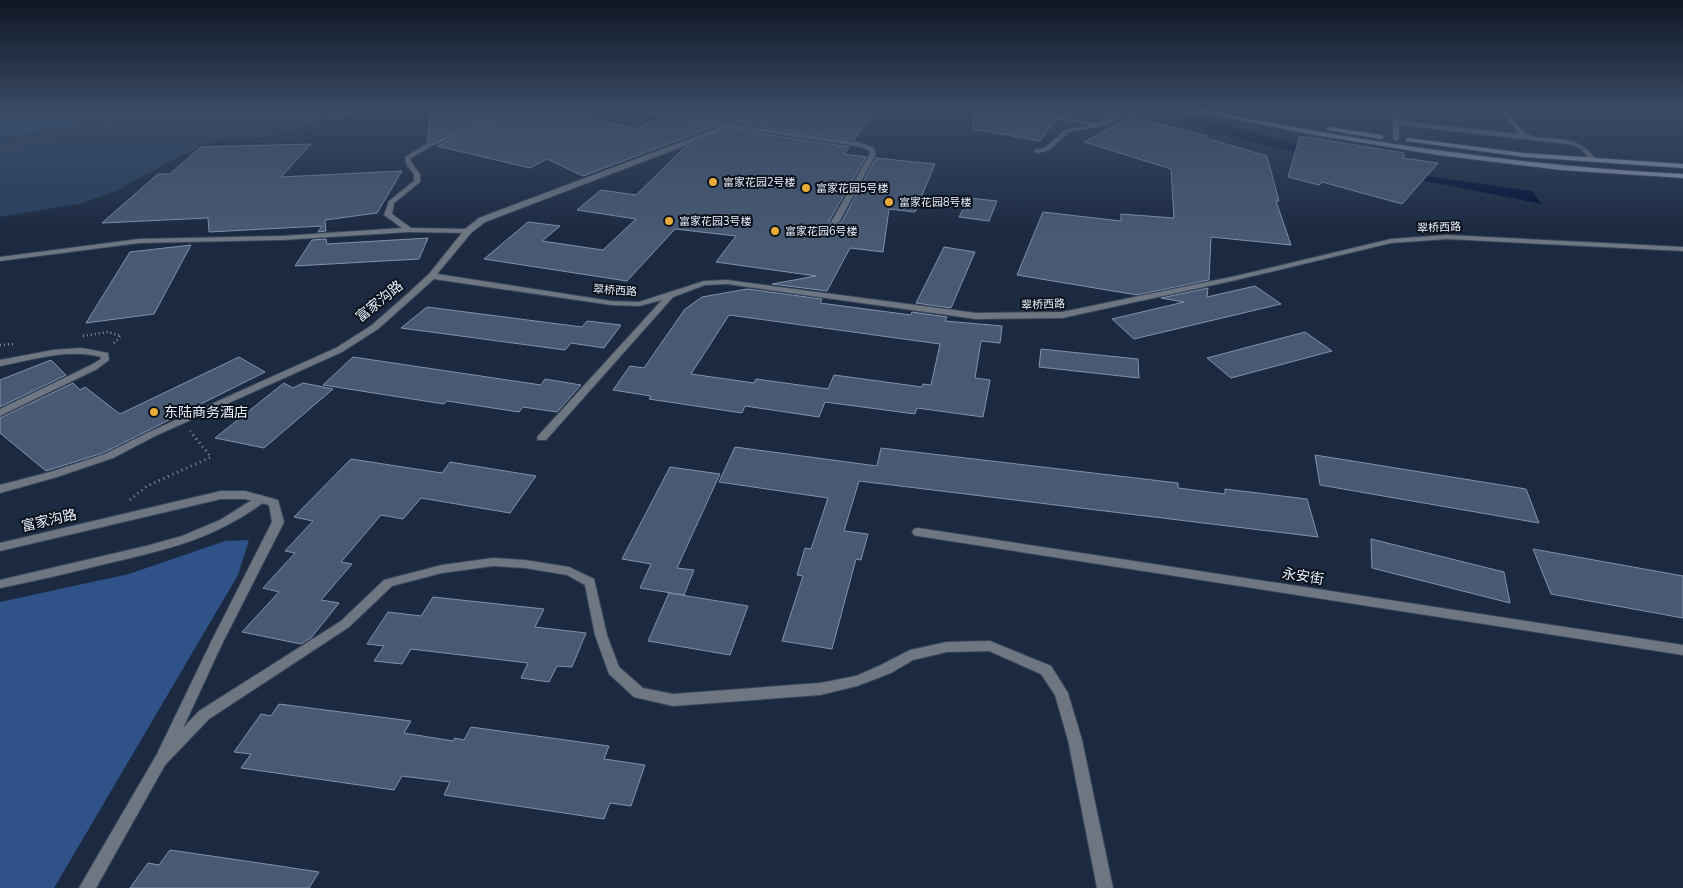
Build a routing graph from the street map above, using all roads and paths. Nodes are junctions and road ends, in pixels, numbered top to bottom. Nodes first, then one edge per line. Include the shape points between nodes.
1 (418, 151) edge
2 (663, 151) edge
3 (872, 151) edge
4 (1437, 151) edge
5 (1496, 151) edge
6 (1586, 151) edge
7 (1593, 159) dead end
8 (1683, 166) edge
9 (1683, 176) edge
10 (835, 222) dead end
11 (409, 230) junction
12 (468, 231) junction
13 (1683, 249) edge
14 (0, 260) edge
15 (432, 276) junction
16 (671, 295) junction
17 (0, 363) edge
18 (0, 412) edge
19 (182, 420) junction
20 (542, 438) dead end
21 (0, 489) edge
22 (260, 499) junction
23 (103, 522) junction
24 (918, 532) dead end
25 (0, 547) edge
26 (0, 584) edge
27 (1683, 650) edge
28 (160, 761) junction
29 (87, 888) edge
30 (1105, 888) edge

1 - 11 street via 407,158 417,174 417,182 391,202 388,215
2 - 12 street, 富家沟路 via 482,220
3 - 10 street
4 - 9 main road via 1580,169
5 - 8 main road
6 - 7 street
11 - 12 street
11 - 14 street via 139,242
12 - 15 street, 富家沟路
13 - 16 street, 翠桥西路 via 1447,237 1392,242 1062,315 976,316 726,282 704,283
15 - 16 street, 翠桥西路 via 611,303 639,304
15 - 19 street, 富家沟路 via 375,327 339,350
16 - 20 street
17 - 18 street via 73,351 96,351 105,355 105,360 94,367
19 - 21 street, 富家沟路 via 109,456 52,476
19 - 23 path via 211,457 147,486
22 - 23 street, 富家沟路 via 220,495
22 - 26 street via 219,527 177,542
22 - 28 street via 274,503 278,522
23 - 25 street, 富家沟路
24 - 27 street, 永安街
28 - 29 street
28 - 30 street via 204,715 344,624 388,584 442,569 493,562 525,564 569,571 590,582 600,635 614,670 639,693 673,700 820,689 857,681 910,655 947,647 990,646 1046,670 1061,693 1075,740

